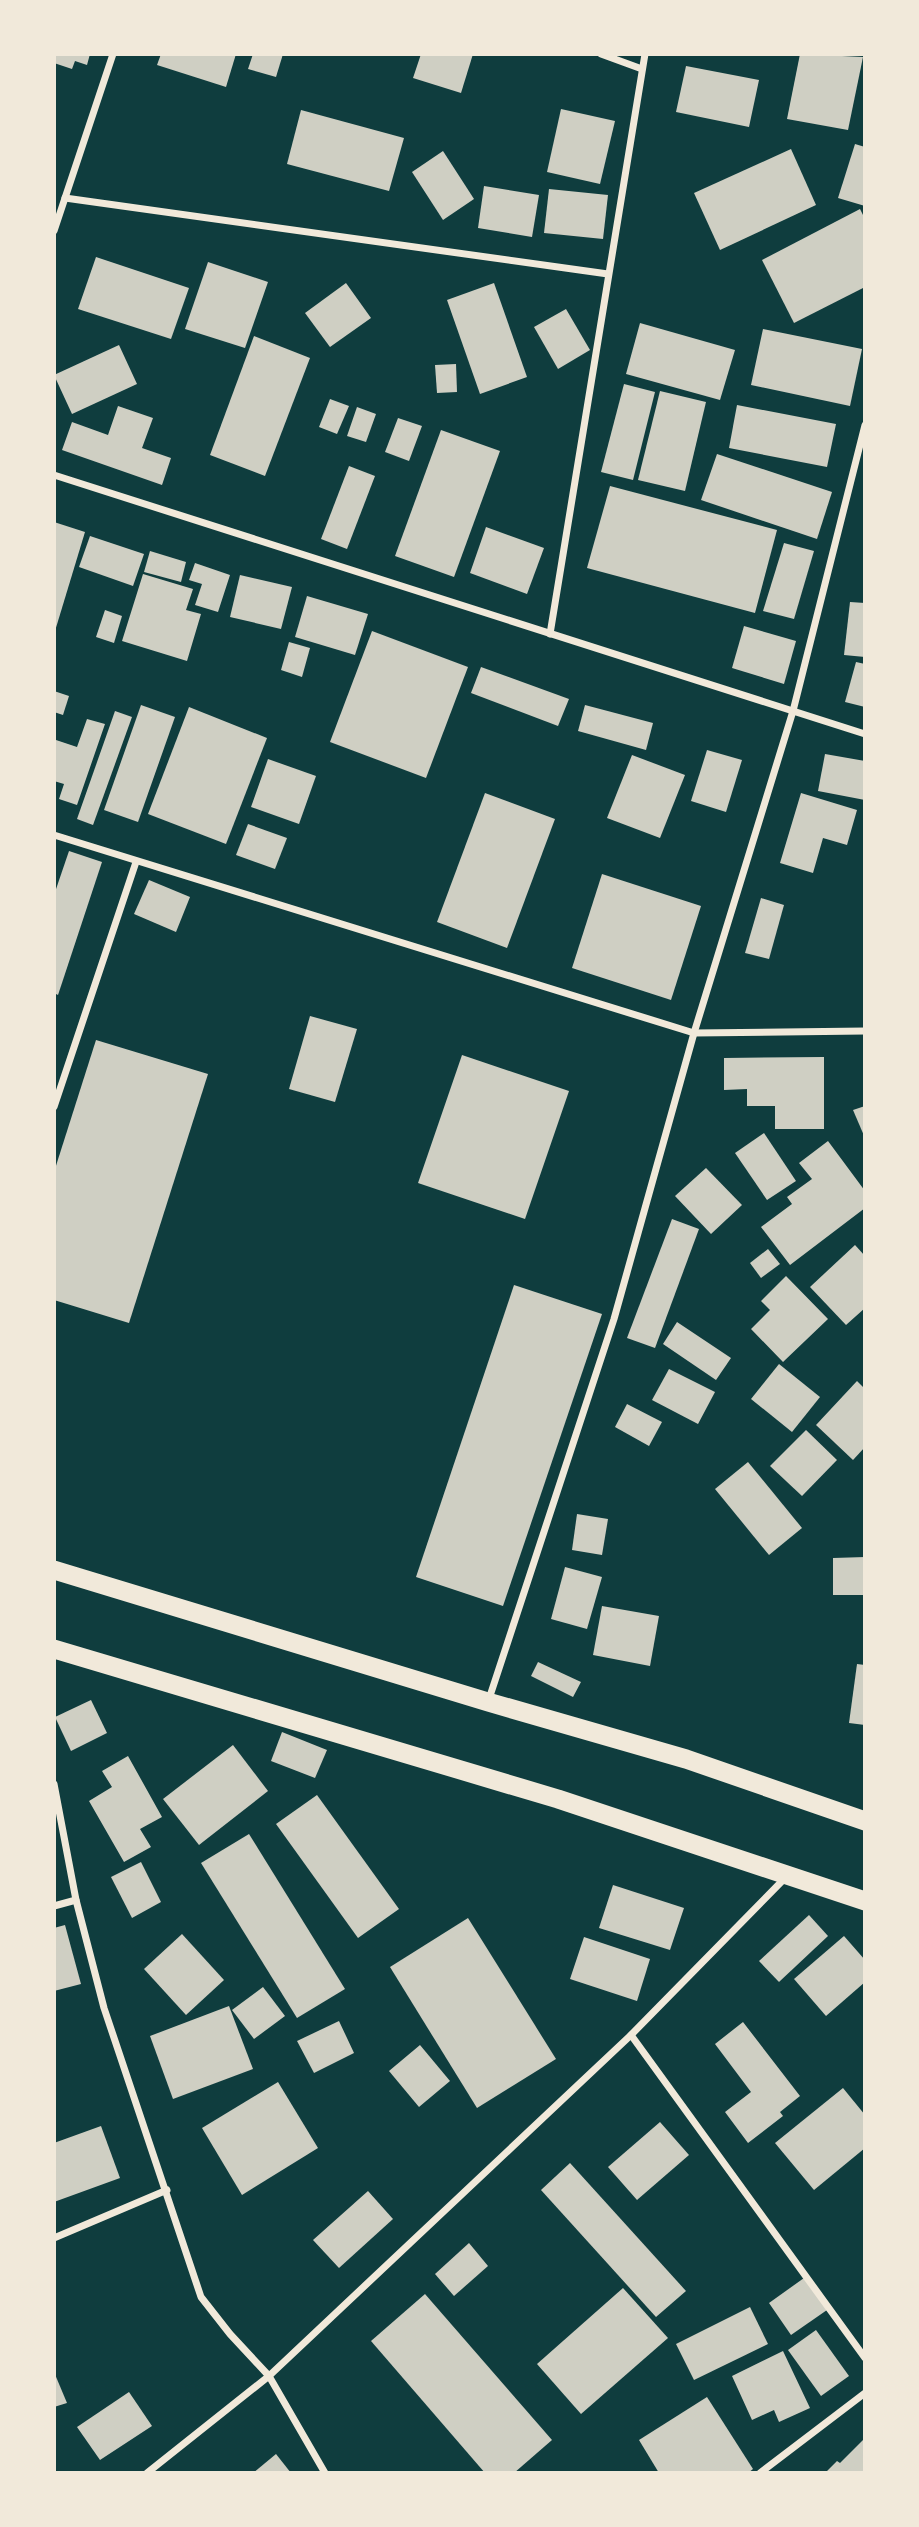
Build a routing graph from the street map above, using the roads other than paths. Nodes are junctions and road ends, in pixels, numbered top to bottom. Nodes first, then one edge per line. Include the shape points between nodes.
1 (114, 54) edge
2 (601, 54) edge
3 (645, 54) edge
4 (642, 69) junction
5 (65, 198) junction
6 (54, 231) edge
7 (608, 274) junction
8 (865, 425) edge
9 (54, 475) edge
10 (550, 634) junction
11 (793, 711) junction
12 (865, 734) edge
13 (54, 835) edge
14 (136, 862) junction
15 (865, 1031) edge
16 (694, 1034) junction
17 (54, 1107) edge
18 (54, 1570) edge
19 (54, 1649) edge
20 (488, 1702) junction
21 (54, 1784) edge
22 (865, 1821) edge
23 (786, 1876) junction
24 (76, 1900) junction
25 (865, 1900) edge
26 (54, 1906) edge
27 (631, 2035) junction
28 (167, 2190) junction
29 (54, 2238) edge
30 (865, 2358) edge
31 (269, 2376) junction
32 (865, 2393) edge
33 (147, 2473) edge
34 (325, 2473) edge
35 (760, 2473) edge

1 - 5 street
2 - 4 street
3 - 4 street
4 - 7 street
5 - 6 street
5 - 7 street
7 - 10 street
8 - 11 street
9 - 10 street
10 - 11 street
11 - 12 street
11 - 16 street
13 - 14 street
14 - 16 street
14 - 17 street
15 - 16 street
16 - 20 street via 614,1319
18 - 20 highway
19 - 23 highway via 558,1799
20 - 22 highway via 686,1759
21 - 24 street
23 - 25 highway
23 - 27 street
24 - 26 street
24 - 28 street via 104,2008
27 - 30 street
27 - 31 street
28 - 29 street
28 - 31 street via 201,2297
31 - 33 street
31 - 34 street
32 - 35 street

